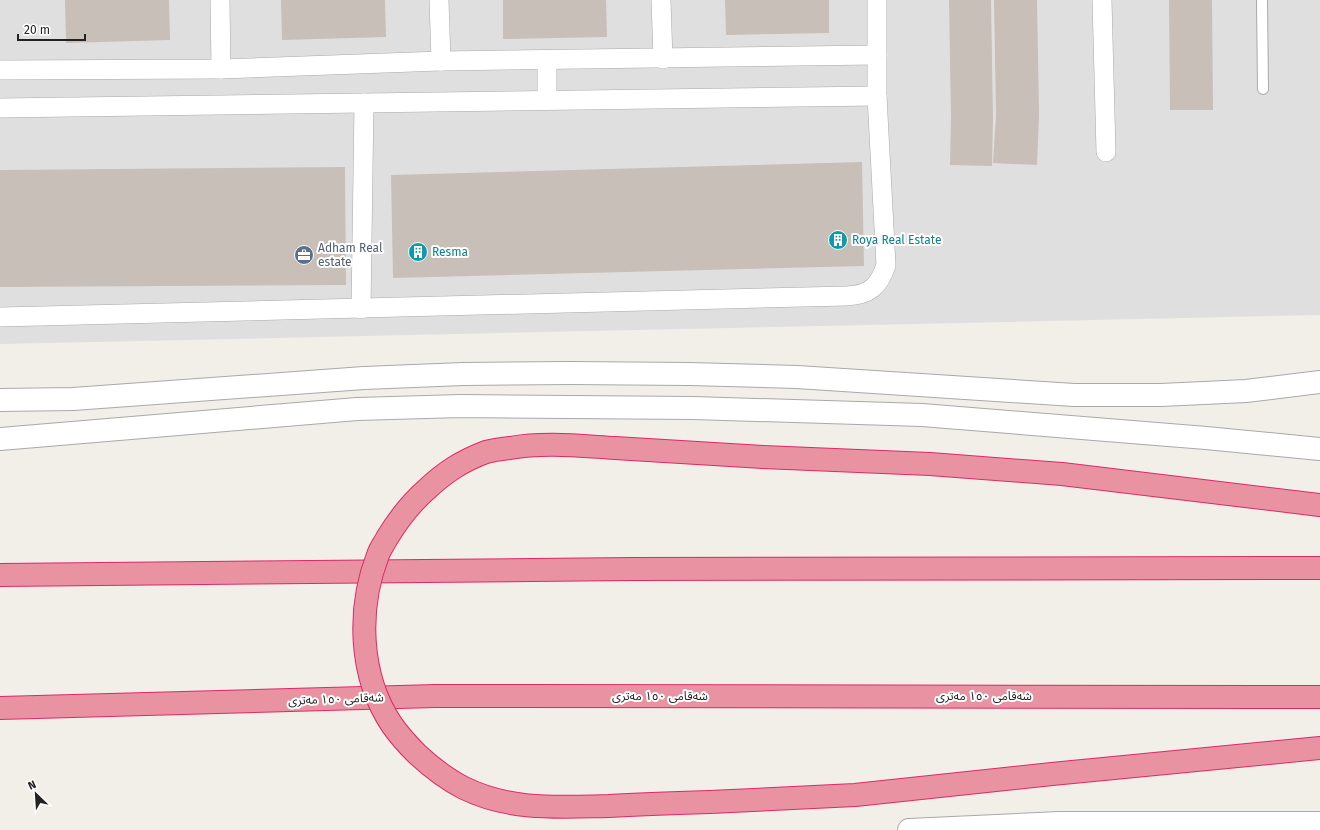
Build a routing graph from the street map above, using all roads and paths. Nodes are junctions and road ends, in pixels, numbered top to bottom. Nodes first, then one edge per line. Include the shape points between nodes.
1 (220, 0) edge
2 (439, 0) edge
3 (661, 0) edge
4 (877, 0) edge
5 (1102, 0) edge
6 (1262, 0) edge
7 (877, 55) junction
8 (663, 58) junction
9 (548, 60) junction
10 (441, 61) junction
11 (221, 69) junction
12 (0, 70) edge
13 (1263, 89) dead end
14 (877, 96) junction
15 (547, 100) junction
16 (364, 103) junction
17 (0, 108) edge
18 (1106, 152) dead end
19 (362, 309) junction
20 (0, 317) edge
21 (1320, 382) edge
22 (0, 400) edge
23 (0, 439) edge
24 (1320, 449) edge
25 (1320, 505) edge
26 (1320, 568) edge
27 (0, 575) edge
28 (1320, 697) edge
29 (0, 708) edge
30 (1320, 748) edge
31 (1320, 824) edge
32 (909, 830) edge

1 - 11 street
2 - 10 street
3 - 8 street
4 - 7 street
5 - 18 street
6 - 13 lane
7 - 8 street
7 - 14 street
8 - 9 street
9 - 10 street
9 - 15 street
10 - 11 street
11 - 12 street
14 - 15 street
14 - 19 street via 886,265 883,276 868,292 846,296
15 - 16 street
16 - 17 street
16 - 19 street
19 - 20 street
21 - 22 street via 1246,391 1161,395 1074,395 797,377 617,373 463,374 364,378 72,399
23 - 24 street via 356,410 461,406 693,408 922,415
25 - 30 highway, bridge via 1062,474 930,464 763,457 561,444 526,445 488,451 459,464 437,479 398,519 378,553 368,589 363,629 373,687 392,726 425,762 445,777 488,798 521,806 710,802 855,794
26 - 27 highway via 632,568
28 - 29 highway, شەقامی ١٥٠ مەتری via 435,696
31 - 32 street via 1059,823

